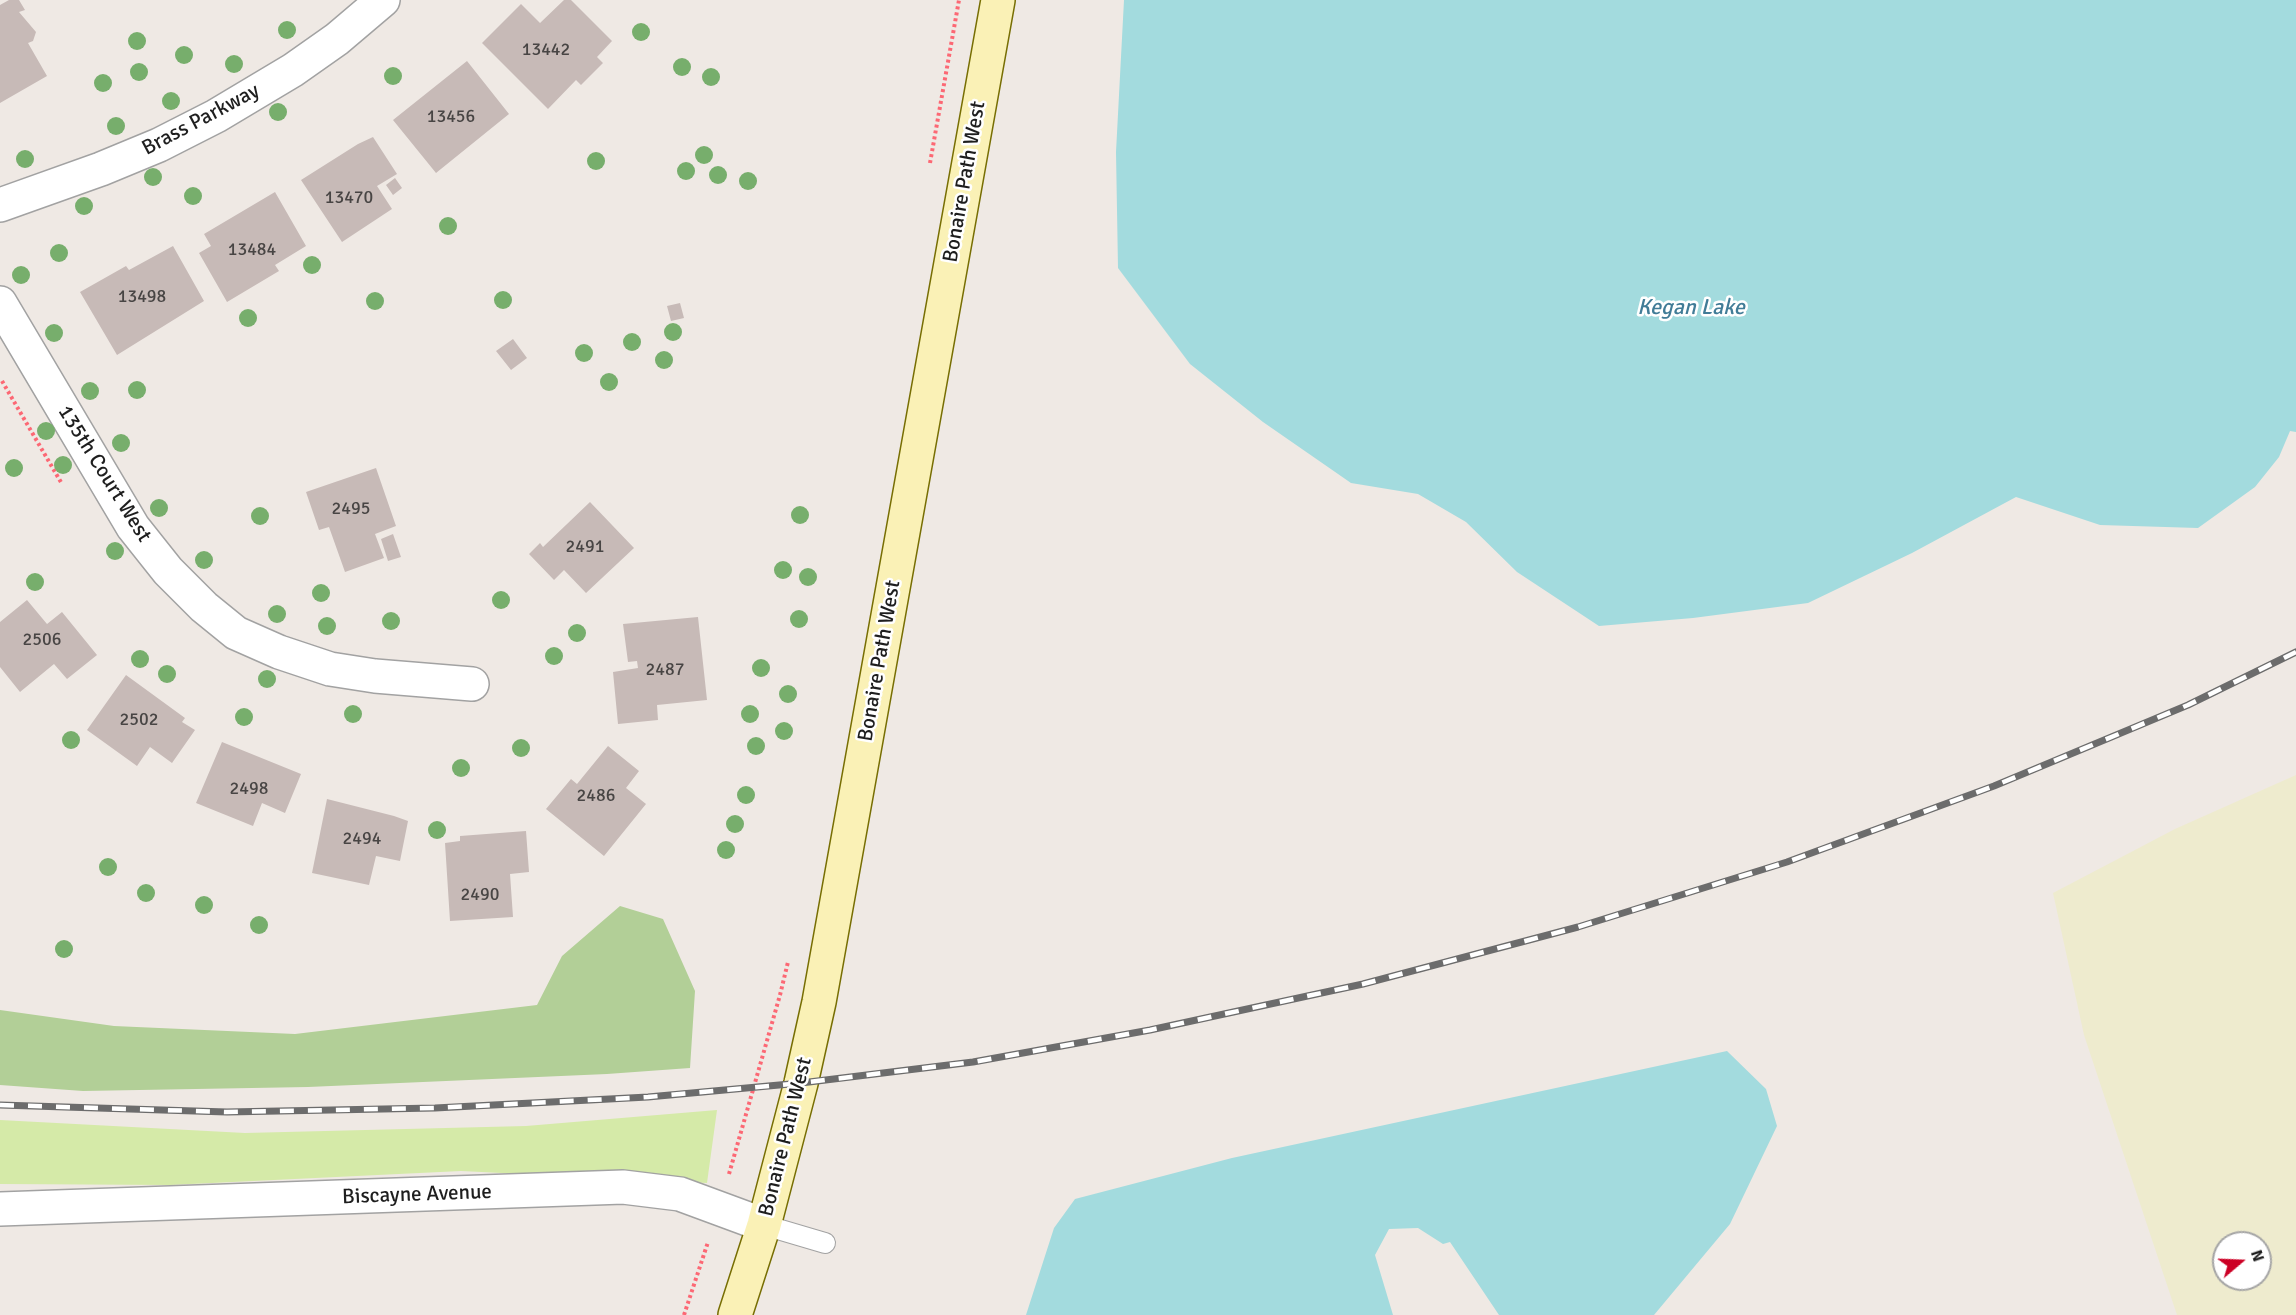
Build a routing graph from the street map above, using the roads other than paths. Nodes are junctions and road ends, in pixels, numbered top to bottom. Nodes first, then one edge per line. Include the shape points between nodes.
1 (383, 0) edge
2 (998, 0) edge
3 (0, 205) edge
4 (0, 303) edge
5 (472, 684) dead end
6 (0, 1209) edge
7 (764, 1225) junction
8 (825, 1242) dead end
9 (735, 1315) edge

1 - 3 street, Brass Parkway via 337,39 216,116 101,170
2 - 7 street, Bonaire Path West via 819,1002
4 - 5 street, 135th Court West via 133,527 168,570 236,633 330,669
6 - 7 street, Biscayne Avenue via 622,1187 680,1194
7 - 8 lane, Biscayne Avenue
7 - 9 street, Bonaire Path West

